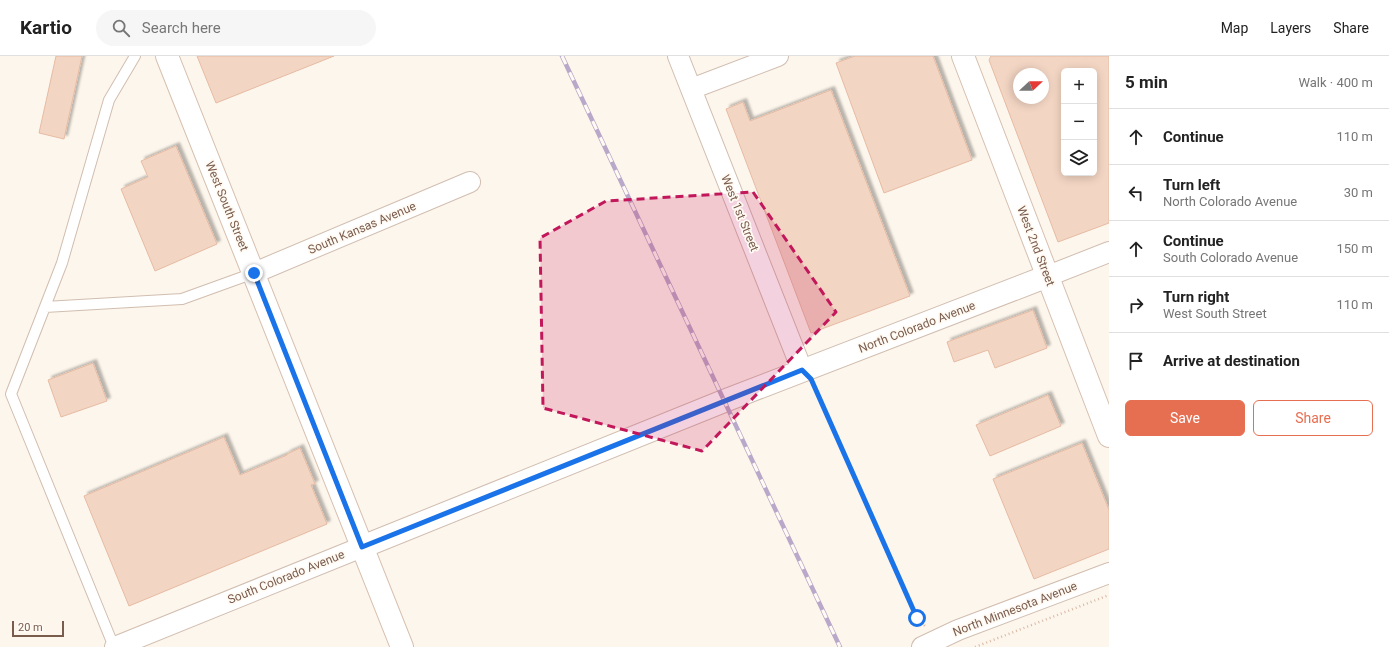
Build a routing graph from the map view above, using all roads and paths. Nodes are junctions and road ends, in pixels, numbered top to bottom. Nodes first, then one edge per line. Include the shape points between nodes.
1 (135, 56) edge
2 (167, 56) edge
3 (678, 56) edge
4 (778, 56) edge
5 (962, 56) edge
6 (691, 89) junction
7 (470, 182) dead end
8 (1109, 252) edge
9 (254, 273) junction
10 (1048, 276) junction
11 (45, 307) junction
12 (802, 370) junction
13 (724, 401) joint
14 (1109, 436) edge
15 (362, 547) junction
16 (1109, 573) edge
17 (1109, 595) edge
18 (930, 643) edge
19 (115, 647) edge
20 (402, 647) edge
21 (975, 647) edge

1 - 11 lane via 109,100 62,263
2 - 9 main road, West South Street
3 - 6 street, West 1st Street
4 - 6 street
5 - 10 main road, West 2nd Street
6 - 12 street, West 1st Street
7 - 9 street, South Kansas Avenue
8 - 10 street, North Colorado Avenue
9 - 11 lane via 182,299
9 - 15 main road, West South Street
10 - 12 main road, North Colorado Avenue
10 - 14 main road, West 2nd Street
11 - 19 lane via 11,394
12 - 13 main road, North Colorado Avenue
12 - 18 path via 811,379
13 - 15 main road, South Colorado Avenue
15 - 19 street, South Colorado Avenue
15 - 20 main road, West South Street
16 - 18 street, North Minnesota Avenue
17 - 21 path

